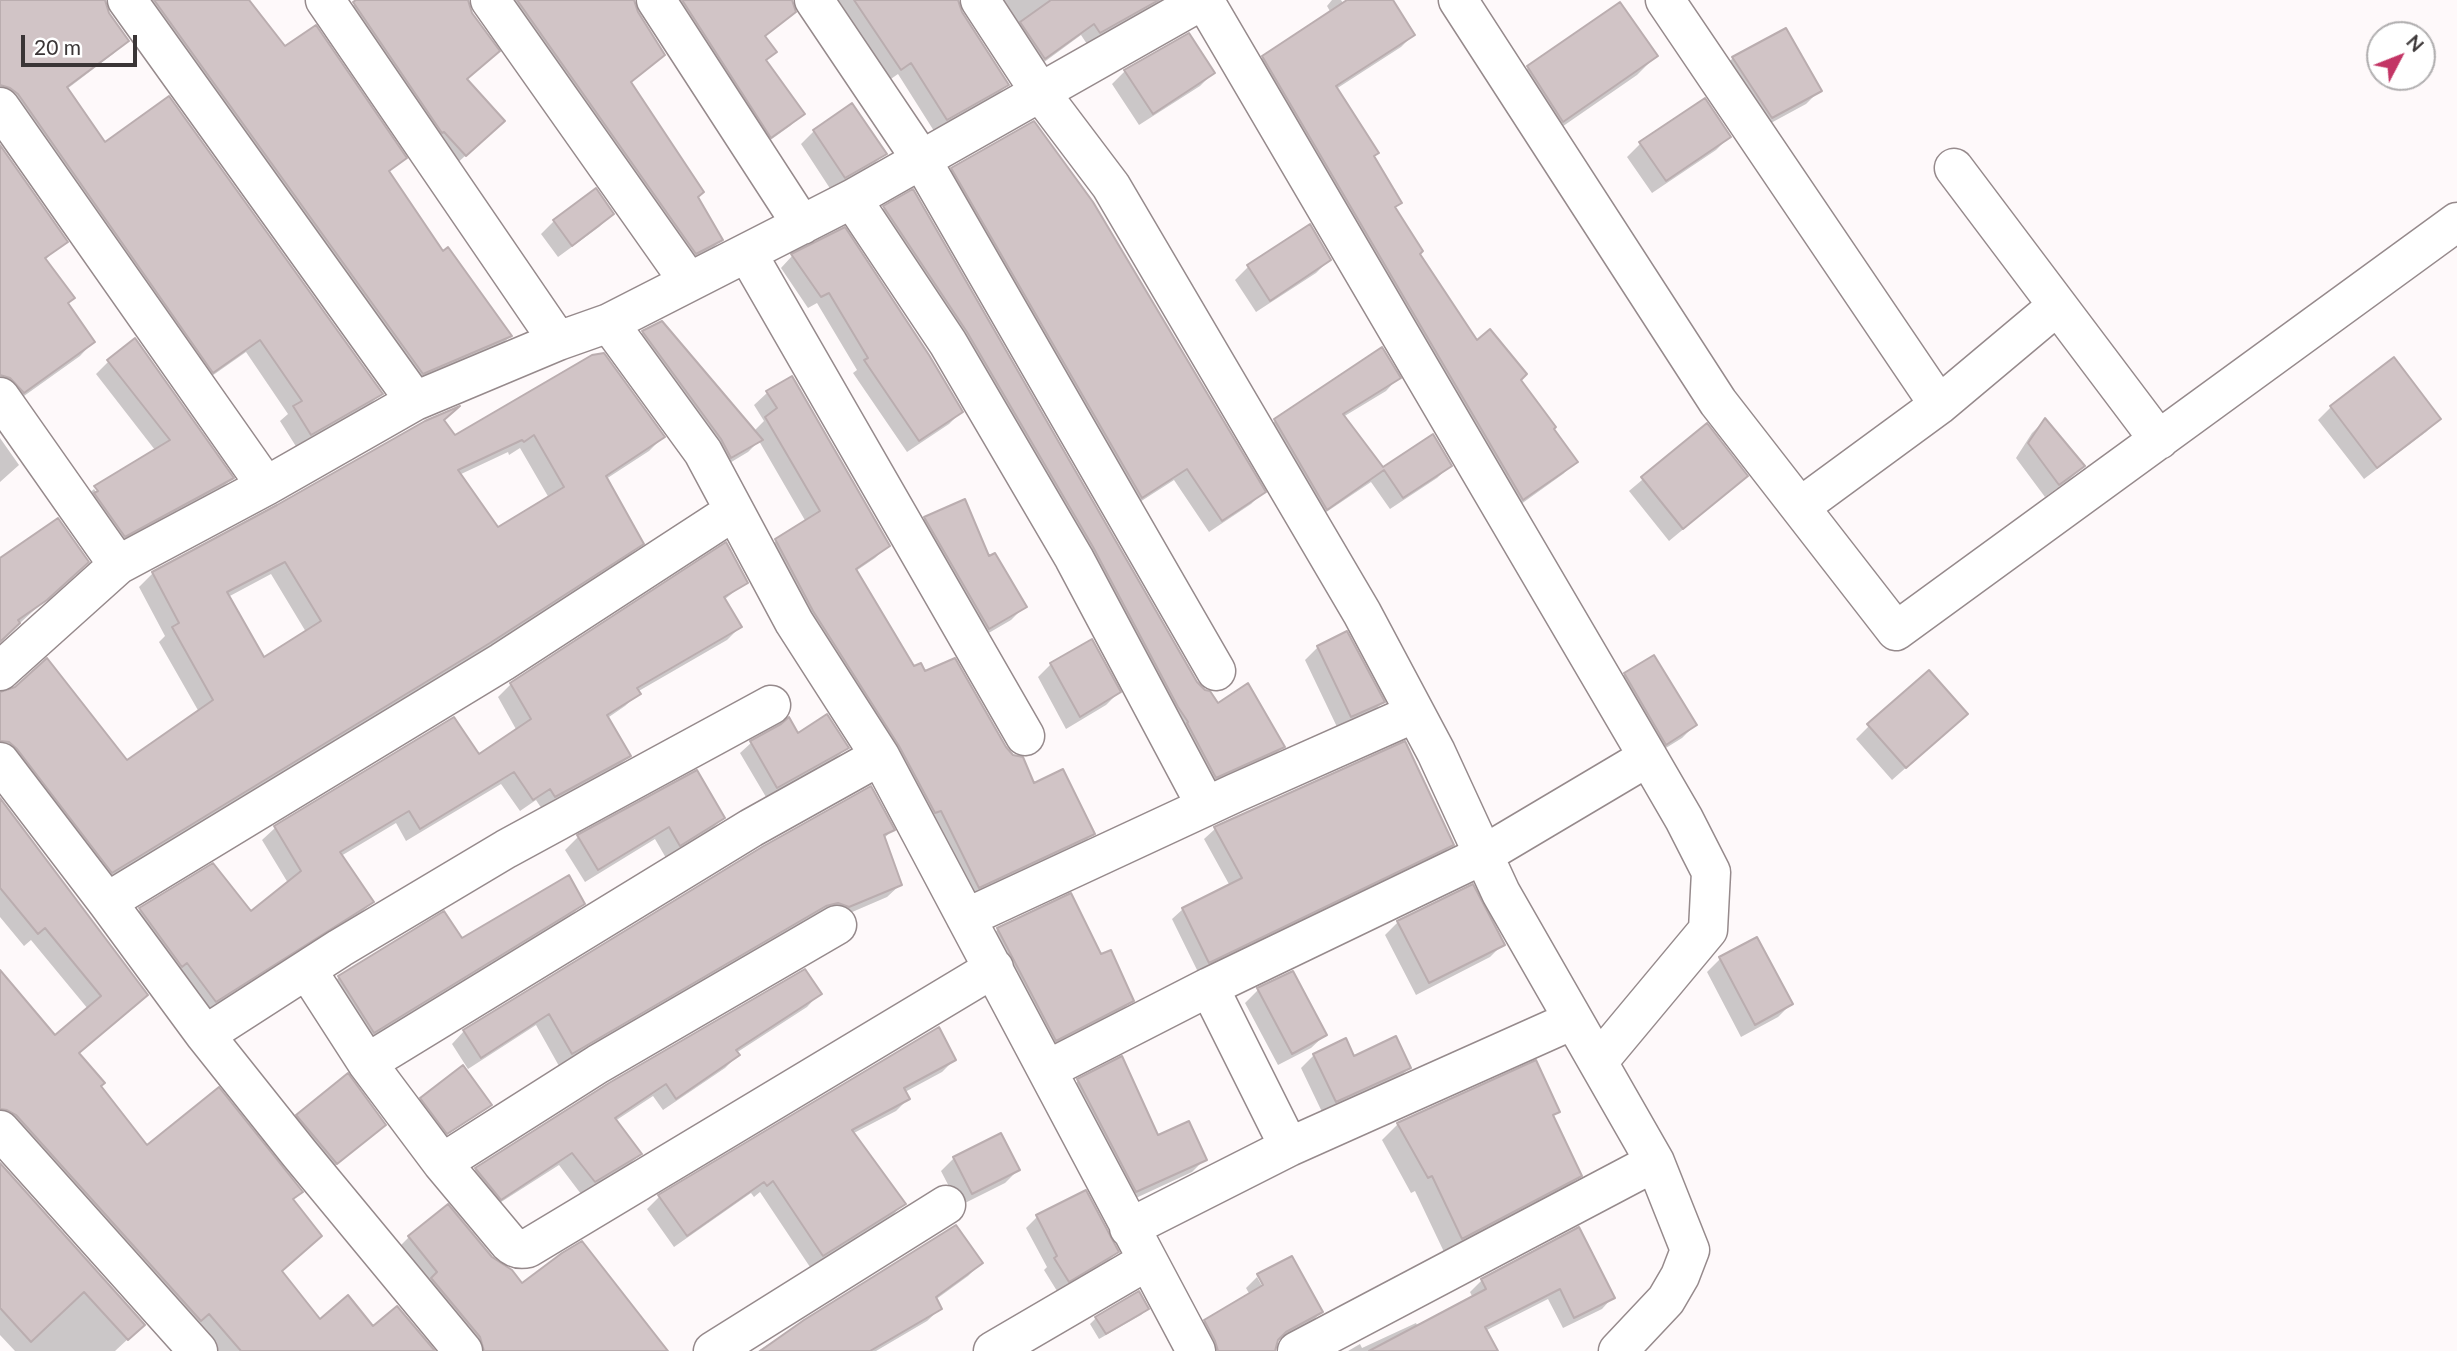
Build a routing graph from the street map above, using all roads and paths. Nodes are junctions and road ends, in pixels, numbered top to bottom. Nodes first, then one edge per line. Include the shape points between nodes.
1 (127, 0) edge
2 (325, 0) edge
3 (491, 0) edge
4 (656, 0) edge
5 (814, 0) edge
6 (980, 0) edge
7 (1203, 0) edge
8 (1458, 0) edge
9 (1665, 0) edge
10 (1040, 92) junction
11 (0, 107) edge
12 (921, 159) junction
13 (1954, 168) dead end
14 (852, 199) junction
15 (2457, 222) edge
16 (802, 225) junction
17 (747, 253) junction
18 (689, 282) junction
19 (2057, 306) junction
20 (608, 323) junction
21 (558, 341) junction
22 (0, 397) edge
23 (415, 401) junction
24 (1939, 405) junction
25 (2159, 440) junction
26 (266, 486) junction
27 (1800, 507) junction
28 (734, 511) junction
29 (118, 565) junction
30 (0, 671) edge
31 (1216, 671) dead end
32 (771, 705) dead end
33 (1415, 713) junction
34 (1025, 736) dead end
35 (880, 756) junction
36 (1648, 757) junction
37 (0, 762) edge
38 (1206, 807) junction
39 (1483, 855) junction
40 (107, 902) junction
41 (966, 918) junction
42 (837, 925) dead end
43 (994, 968) junction
44 (307, 970) junction
45 (1209, 987) junction
46 (1573, 1020) junction
47 (205, 1035) junction
48 (1598, 1062) junction
49 (367, 1063) junction
50 (1047, 1070) junction
51 (0, 1130) edge
52 (1289, 1147) junction
53 (1655, 1162) junction
54 (442, 1163) junction
55 (946, 1205) dead end
56 (1129, 1228) junction
57 (1147, 1261) junction
58 (198, 1351) edge
59 (463, 1351) edge
60 (713, 1351) edge
61 (993, 1351) edge
62 (1195, 1351) edge
63 (1297, 1351) edge
64 (1618, 1351) edge

1 - 23 street
2 - 21 street
3 - 18 street
4 - 16 street
5 - 12 street
6 - 10 street
7 - 10 street
7 - 36 street
8 - 27 street via 1718,402
9 - 24 street
10 - 12 street
10 - 33 street via 1111,186 1349,589
11 - 26 street
12 - 14 street
12 - 31 street
13 - 19 street
14 - 16 street
14 - 38 street via 948,343 1074,558
15 - 25 street
16 - 17 street
17 - 18 street
17 - 34 street
18 - 20 street
19 - 24 street
19 - 25 street
20 - 21 street
20 - 28 street via 703,452
21 - 23 street
22 - 29 street
23 - 26 street
24 - 27 street
25 - 27 street via 1896,631
26 - 29 street
28 - 35 street via 794,622
28 - 40 street via 502,662
29 - 30 street
32 - 44 street via 506,849
33 - 38 street
33 - 39 street
35 - 41 street
35 - 49 street via 751,828
36 - 39 street
36 - 48 street via 1711,872 1708,930
37 - 40 street
38 - 41 street
39 - 45 street
39 - 46 street
40 - 47 street
41 - 43 street
42 - 54 street via 598,1064
43 - 50 street
43 - 54 street via 528,1248 514,1248
44 - 47 street
44 - 49 street
45 - 50 street
45 - 52 street
46 - 48 street
46 - 52 street
47 - 59 street
48 - 53 street
49 - 54 street
50 - 56 street
51 - 58 street
52 - 56 street
53 - 63 street
53 - 64 street via 1690,1250 1666,1300
55 - 60 street
56 - 57 street
57 - 61 street
57 - 62 street

